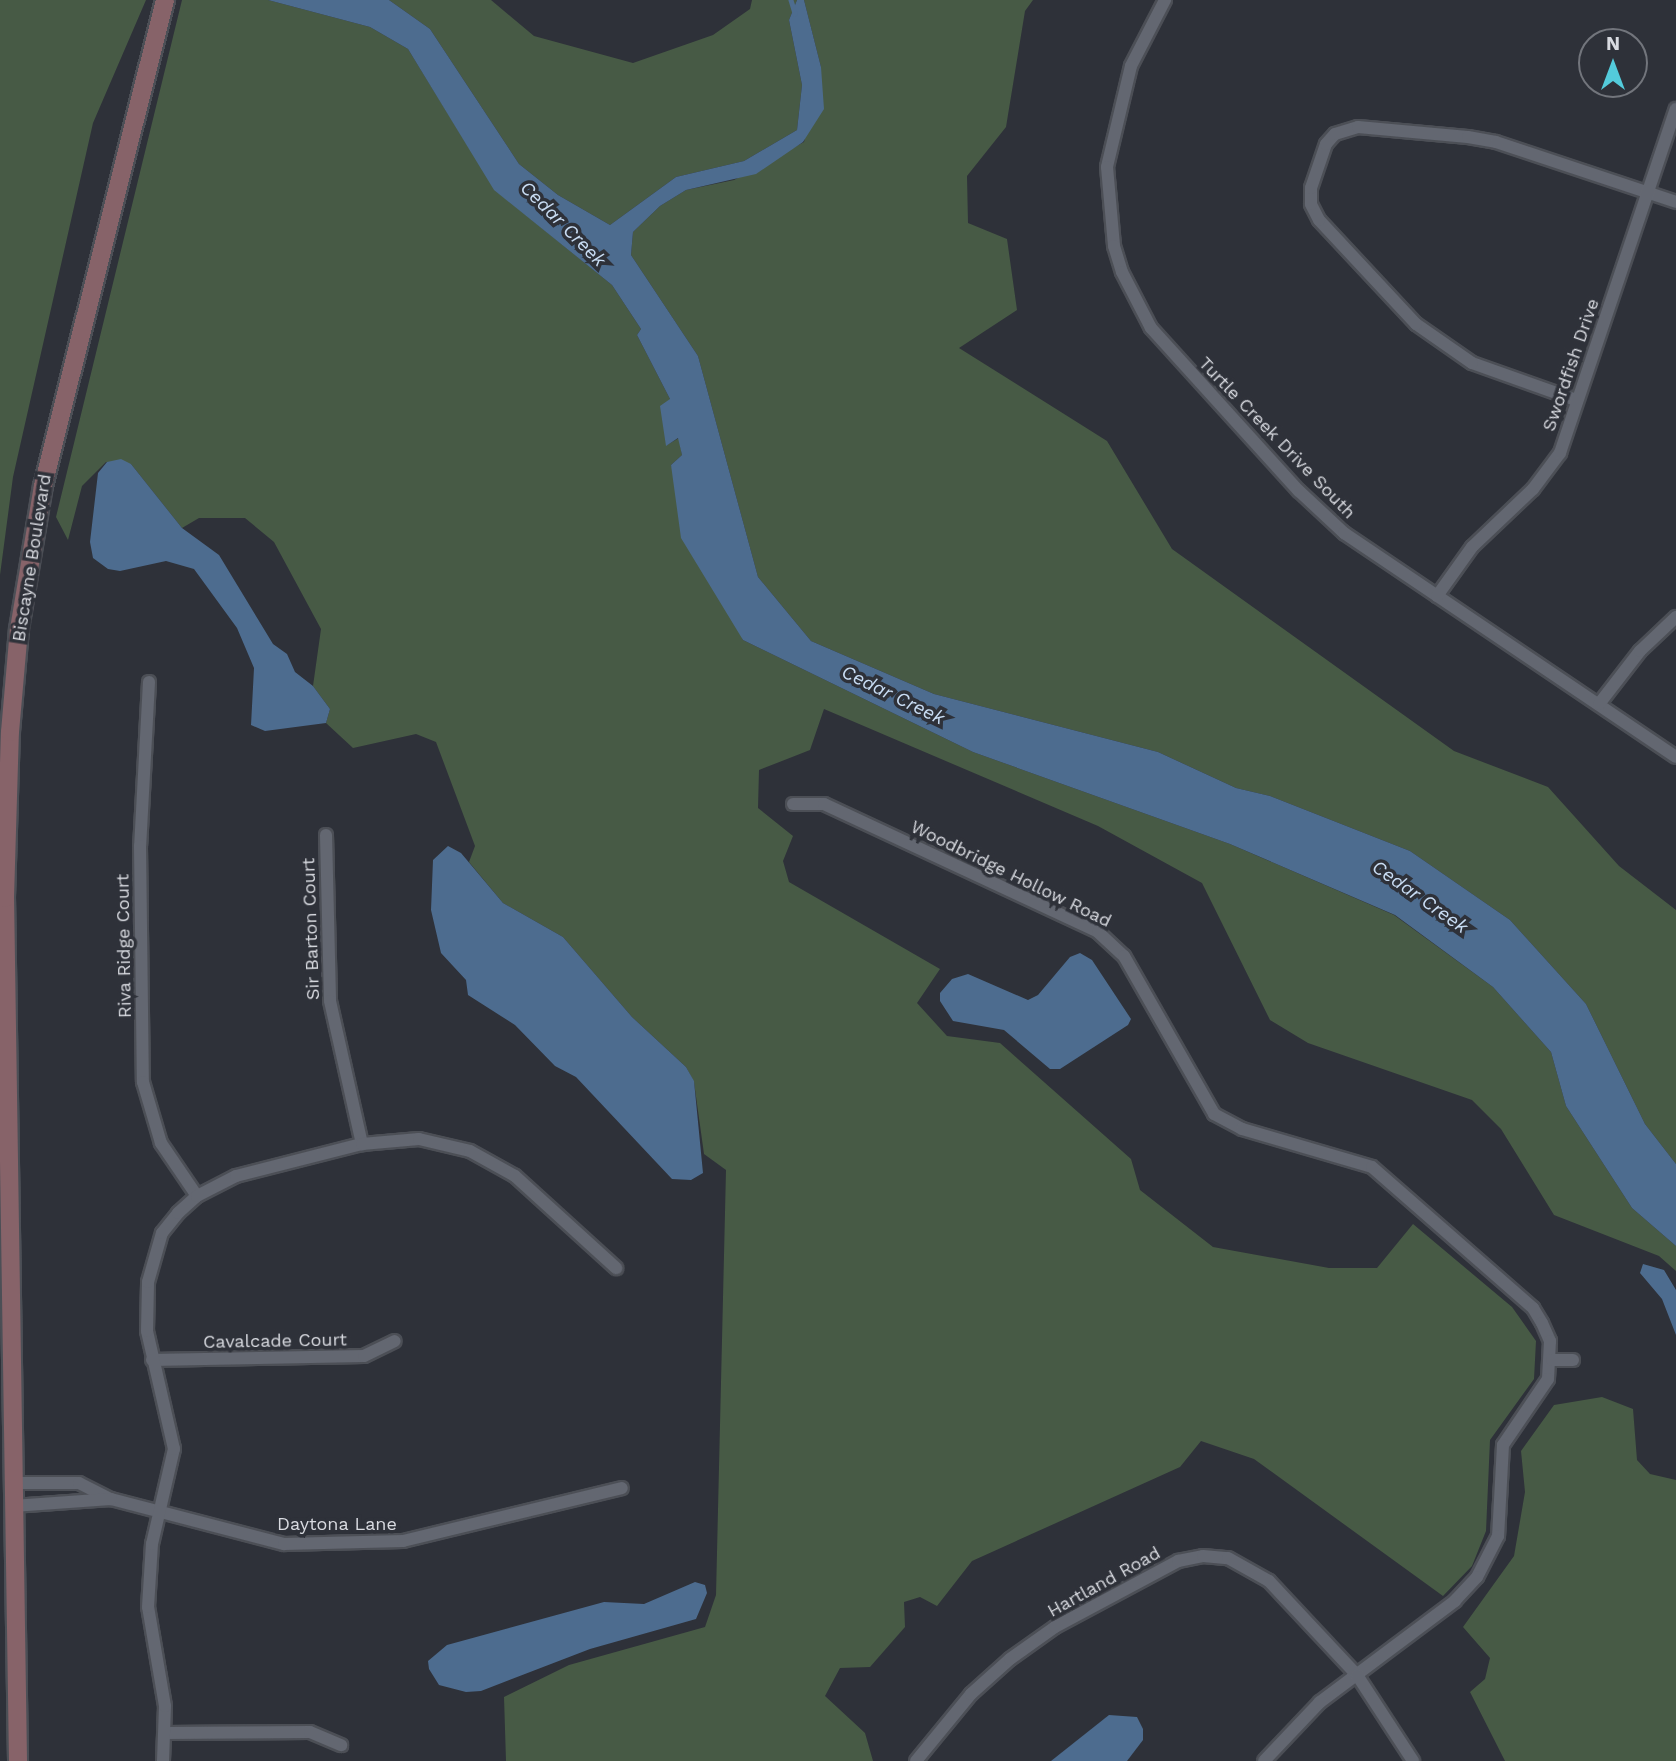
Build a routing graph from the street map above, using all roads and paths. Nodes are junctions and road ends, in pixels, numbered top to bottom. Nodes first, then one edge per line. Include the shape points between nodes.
1 (165, 0) edge
2 (1165, 0) edge
3 (1676, 109) edge
4 (1648, 192) junction
5 (1676, 202) edge
6 (1576, 400) junction
7 (1437, 596) junction
8 (1676, 617) edge
9 (149, 682) dead end
10 (1599, 704) junction
11 (1676, 757) edge
12 (793, 804) dead end
13 (326, 835) dead end
14 (3, 898) edge
15 (362, 1144) junction
16 (197, 1196) junction
17 (616, 1268) dead end
18 (395, 1341) dead end
19 (152, 1360) junction
20 (1552, 1360) junction
21 (1573, 1360) dead end
22 (622, 1488) dead end
23 (10, 1496) edge
24 (111, 1499) junction
25 (160, 1510) junction
26 (1357, 1675) junction
27 (165, 1733) junction
28 (341, 1745) dead end
29 (18, 1761) edge
30 (163, 1761) edge
31 (916, 1761) edge
32 (1264, 1761) edge
33 (1413, 1761) edge

1 - 14 street, Biscayne Boulevard via 62,401 30,558 10,732
2 - 7 street, Turtle Creek Drive South via 1130,66 1110,145 1107,199 1122,272 1166,348 1299,491 1344,533
3 - 4 street, Swordfish Drive
4 - 5 street
4 - 6 street, Swordfish Drive
4 - 6 street via 1468,137 1347,129 1335,134 1320,159 1311,188 1311,204 1319,220 1416,324 1472,363
6 - 7 street, Swordfish Drive via 1560,453 1548,473 1472,547
7 - 10 street, Turtle Creek Drive South
8 - 10 street via 1640,650
9 - 16 street, Riva Ridge Court via 140,846 143,1082 161,1143
10 - 11 street, Turtle Creek Drive South
12 - 20 street, Woodbridge Hollow Road via 824,804 1112,942 1214,1114 1242,1129 1355,1160 1388,1178 1533,1308 1550,1341
13 - 15 street, Sir Barton Court via 330,1001
14 - 23 street, Biscayne Boulevard
15 - 16 street via 236,1176
15 - 17 street via 419,1139 470,1150 493,1161
16 - 19 street via 162,1233 151,1260 147,1331
18 - 19 street, Cavalcade Court via 364,1356
19 - 25 street via 174,1449
20 - 21 street
20 - 26 street via 1537,1398 1516,1420 1503,1445 1501,1512 1491,1556 1455,1601
22 - 25 street, Daytona Lane via 385,1543 273,1543
23 - 24 street
23 - 24 street, Daytona Lane via 79,1483
23 - 29 street, Biscayne Boulevard
24 - 25 street, Daytona Lane
25 - 27 street via 148,1607 163,1688
26 - 31 street, Hartland Road via 1321,1632 1251,1567 1203,1556 1178,1561 1055,1628 1010,1659 940,1727
26 - 32 street via 1320,1702
26 - 33 street, Hartland Road
27 - 28 street via 310,1732
27 - 30 street

